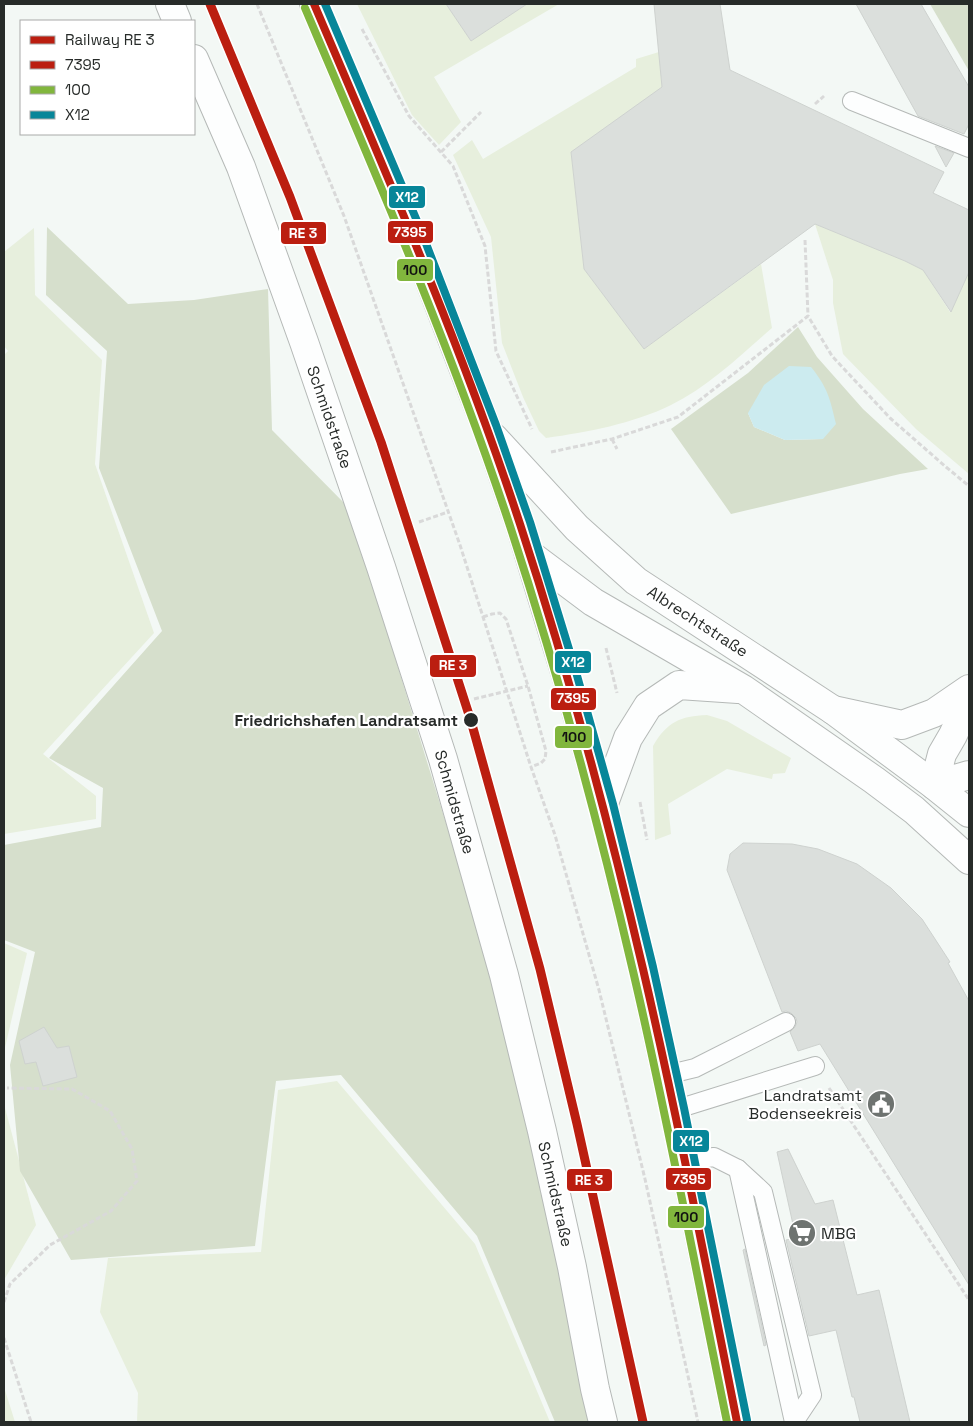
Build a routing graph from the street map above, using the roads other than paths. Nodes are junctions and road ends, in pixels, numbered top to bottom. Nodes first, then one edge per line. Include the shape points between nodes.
1 (170, 4) edge
2 (314, 4) edge
3 (177, 20) edge
4 (195, 61) edge
5 (852, 101) dead end
6 (969, 148) edge
7 (487, 429) junction
8 (529, 554) junction
9 (742, 689) junction
10 (969, 689) edge
11 (969, 700) edge
12 (833, 710) junction
13 (969, 775) edge
14 (934, 785) junction
15 (603, 806) junction
16 (914, 810) junction
17 (969, 813) edge
18 (969, 860) edge
19 (786, 1022) dead end
20 (815, 1066) road end
21 (666, 1075) junction
22 (674, 1110) junction
23 (684, 1161) junction
24 (738, 1169) junction
25 (603, 1422) edge
26 (737, 1422) edge

1 - 3 main road
2 - 7 main road via 411,232
4 - 25 main road, Schmidstraße via 241,167 304,342 443,759 504,975 537,1111
5 - 6 lane
7 - 8 main road
7 - 12 main road, Albrechtstraße via 576,528 636,581
8 - 9 main road, Albrechtstraße via 593,602
8 - 15 main road
9 - 15 main road via 679,685 648,706 628,738
9 - 16 main road, Albrechtstraße
10 - 12 main road via 934,713 902,725
11 - 14 main road via 942,754
12 - 14 main road, Albrechtstraße
13 - 14 main road
14 - 16 main road
14 - 17 main road, Albrechtstraße
15 - 21 main road
16 - 18 main road, Albrechtstraße
19 - 21 lane via 694,1068
20 - 22 lane
21 - 22 main road
22 - 23 main road
23 - 24 lane via 714,1157
23 - 26 main road
24 - 24 lane via 757,1254 794,1422 812,1395 763,1192

